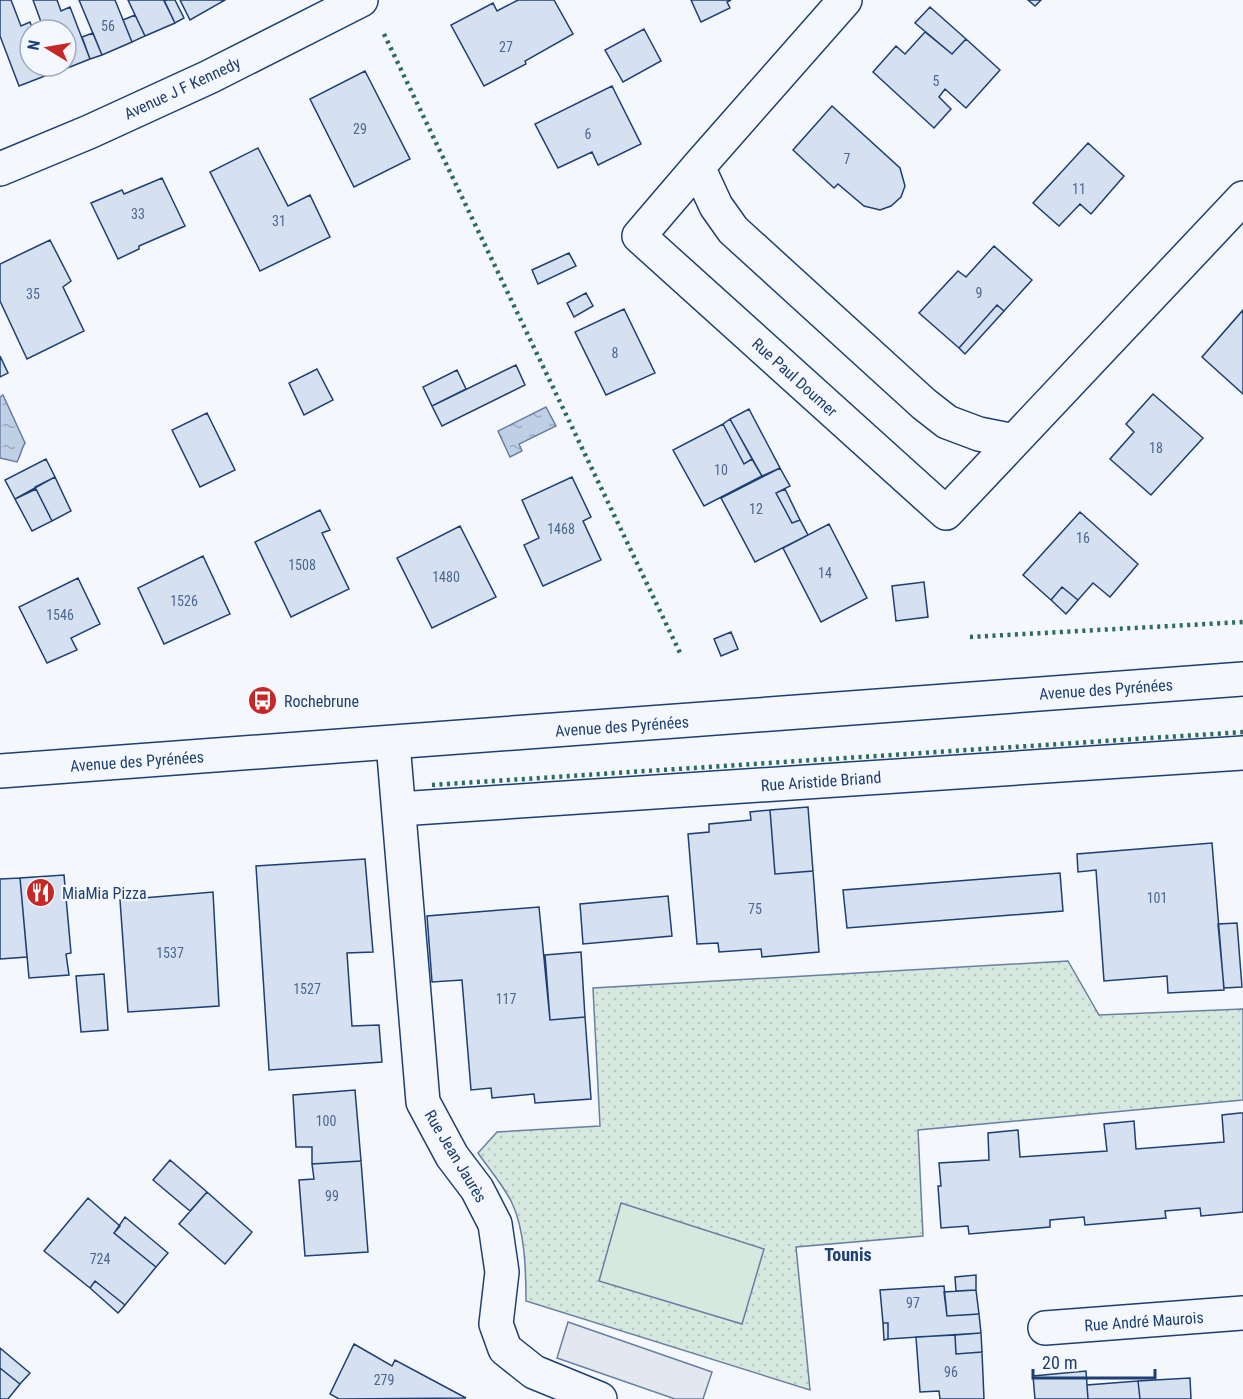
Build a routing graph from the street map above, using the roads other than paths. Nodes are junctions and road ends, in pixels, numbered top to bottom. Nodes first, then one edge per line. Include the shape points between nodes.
1 (361, 0) edge
2 (844, 0) edge
3 (698, 167) junction
4 (0, 169) edge
5 (1243, 198) edge
6 (1014, 441) junction
7 (1243, 679) edge
8 (393, 743) junction
9 (1243, 753) edge
10 (0, 771) edge
11 (399, 809) junction
12 (1243, 1313) edge
13 (1046, 1328) dead end
14 (600, 1399) edge

1 - 4 street, Avenue J F Kennedy via 200,81
2 - 3 street, Rue Paul Doumer
3 - 6 street via 716,206 733,230 924,404 947,422 979,435
3 - 6 street, Rue Paul Doumer via 639,236 946,513
5 - 6 street, Rue Paul Doumer
7 - 8 street, Avenue des Pyrénées
8 - 10 street, Avenue des Pyrénées
8 - 11 street, Rue Jean Jaurès
9 - 11 street, Rue Aristide Briand
11 - 14 street, Rue Jean Jaurès via 423,1102 495,1224 502,1272 496,1324 505,1349 534,1372
12 - 13 street, Rue André Maurois

